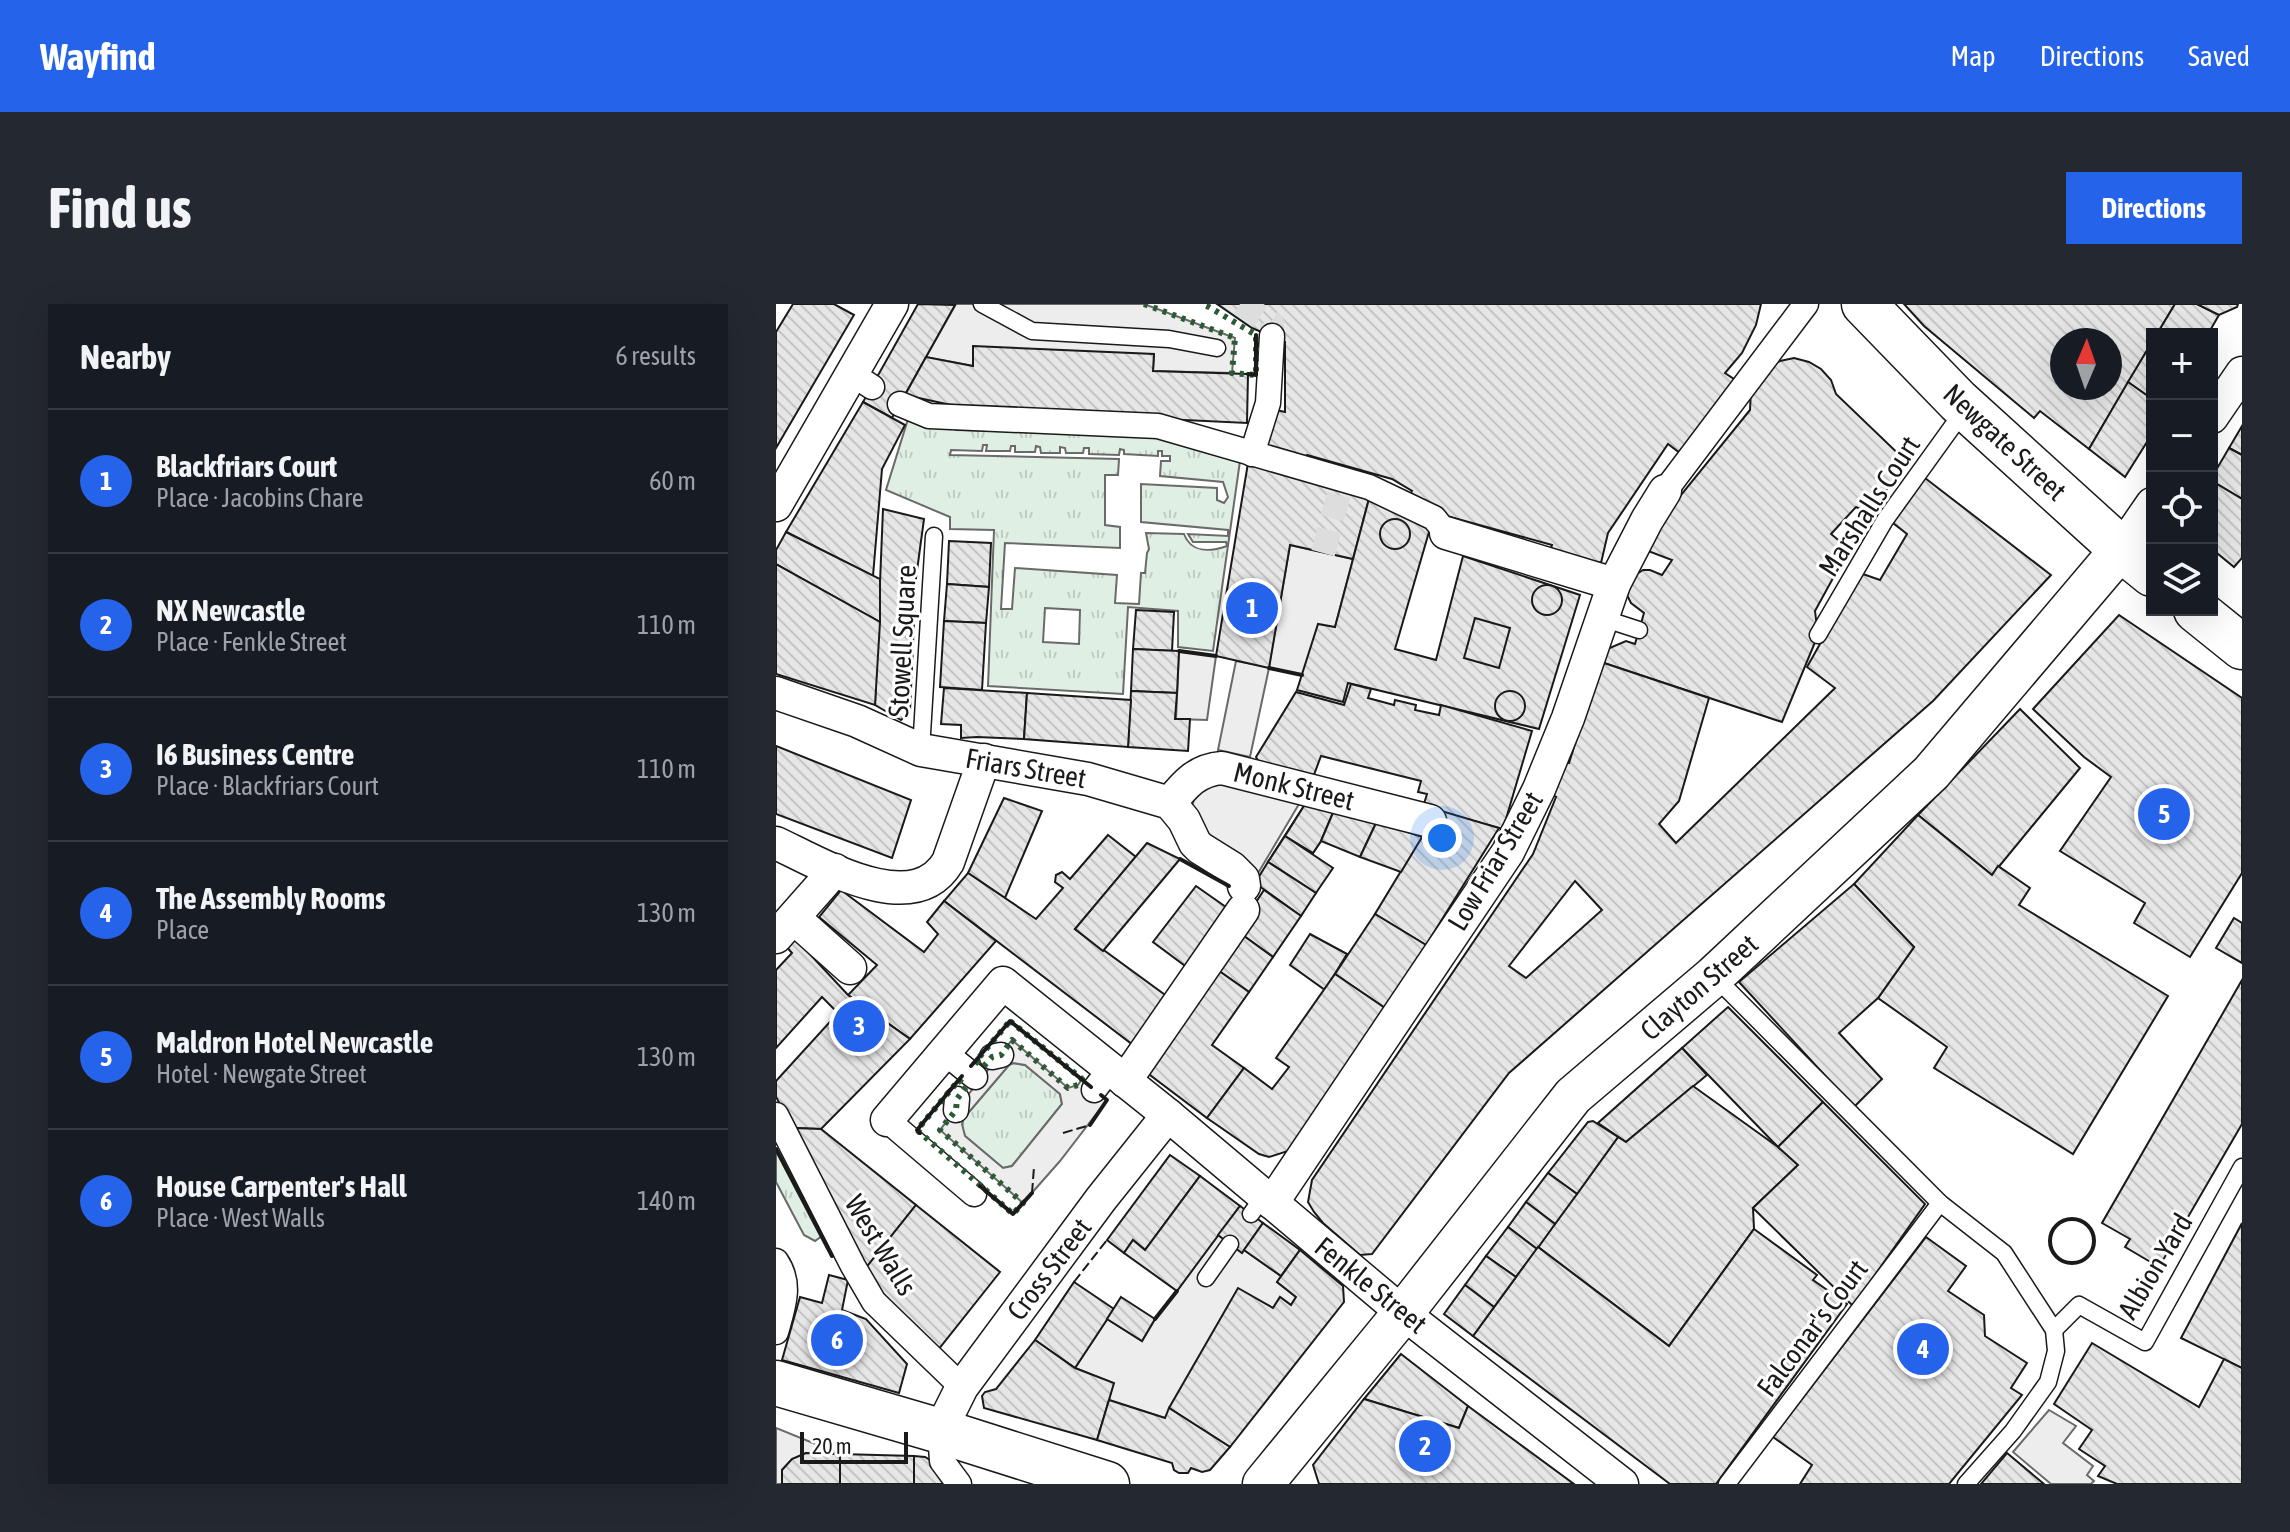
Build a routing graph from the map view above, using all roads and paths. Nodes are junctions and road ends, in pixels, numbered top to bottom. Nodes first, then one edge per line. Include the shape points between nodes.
1 (892, 304) edge
2 (982, 304) edge
3 (1806, 304) edge
4 (1864, 304) edge
5 (1272, 336) tunnel mouth
6 (1217, 348) dead end
7 (2242, 373) edge
8 (900, 404) dead end
9 (1966, 408) junction
10 (2218, 408) edge
11 (1252, 454) junction
12 (1665, 491) joint
13 (776, 505) edge
14 (2146, 526) edge
15 (1446, 533) joint
16 (934, 536) dead end
17 (2136, 562) edge
18 (1614, 584) junction
19 (2203, 616) edge
20 (1602, 618) junction
21 (1639, 630) dead end
22 (1818, 635) dead end
23 (2242, 647) edge
24 (776, 693) edge
25 (921, 750) junction
26 (984, 760) junction
27 (1170, 803) junction
28 (1430, 821) dead end
29 (776, 843) edge
30 (835, 870) junction
31 (785, 928) edge
32 (850, 968) dead end
33 (1714, 976) junction
34 (944, 1052) junction
35 (975, 1077) dead end
36 (1110, 1080) junction
37 (776, 1115) edge
38 (1168, 1115) junction
39 (887, 1120) joint
40 (2242, 1167) edge
41 (974, 1194) dead end
42 (1940, 1203) junction
43 (1262, 1205) junction
44 (1230, 1244) dead end
45 (776, 1261) edge
46 (1206, 1278) dead end
47 (1403, 1313) junction
48 (2054, 1330) junction
49 (776, 1332) edge
50 (776, 1383) edge
51 (962, 1387) junction
52 (940, 1431) junction
53 (959, 1484) edge
54 (1107, 1484) edge
55 (1263, 1484) edge
56 (1622, 1484) edge
57 (1727, 1484) edge
58 (1966, 1484) edge

1 - 13 street via 862,380
2 - 6 lane via 1032,331 1169,339
3 - 12 street
4 - 9 main road, Newgate Street
5 - 11 street via 1268,403
7 - 10 street
8 - 11 street via 929,416 1158,426
9 - 17 main road, Newgate Street
9 - 22 lane, Marshalls Court via 1885,520
11 - 15 street via 1369,487 1434,518
12 - 18 street, Low Friar Street
14 - 17 street, Clayton Street
15 - 18 street
16 - 25 lane, Stowell Square
17 - 33 street, Clayton Street via 1931,773
18 - 20 street, Low Friar Street
19 - 23 main road
20 - 21 lane
20 - 43 street, Low Friar Street via 1568,718 1508,852
24 - 25 street, Friars Street
25 - 26 street, Friars Street
26 - 27 street, Friars Street via 1088,779
26 - 30 street via 941,874 930,882 894,888
27 - 28 street, Monk Street via 1199,773 1222,768
27 - 36 street via 1200,848 1243,879 1244,898
29 - 30 street
30 - 31 street
31 - 32 street
33 - 42 lane
33 - 47 street, Clayton Street via 1573,1096
34 - 35 street
34 - 36 street, Fenkle Street via 1003,983
34 - 39 street
36 - 38 street, Fenkle Street
37 - 51 street, West Walls via 874,1302
38 - 43 street, Fenkle Street
38 - 51 street, Cross Street
39 - 41 street
40 - 48 lane, Albion Yard via 2145,1342 2079,1305
42 - 48 lane via 2004,1253
42 - 57 lane, Falconar's Court
43 - 47 street, Fenkle Street
44 - 46 lane
45 - 49 street via 786,1287
47 - 55 street, Clayton Street
47 - 56 street, Fenkle Street
48 - 58 lane via 2056,1351 2048,1382
50 - 52 main road
51 - 52 street, Cross Street
52 - 53 street via 942,1461
52 - 54 main road

